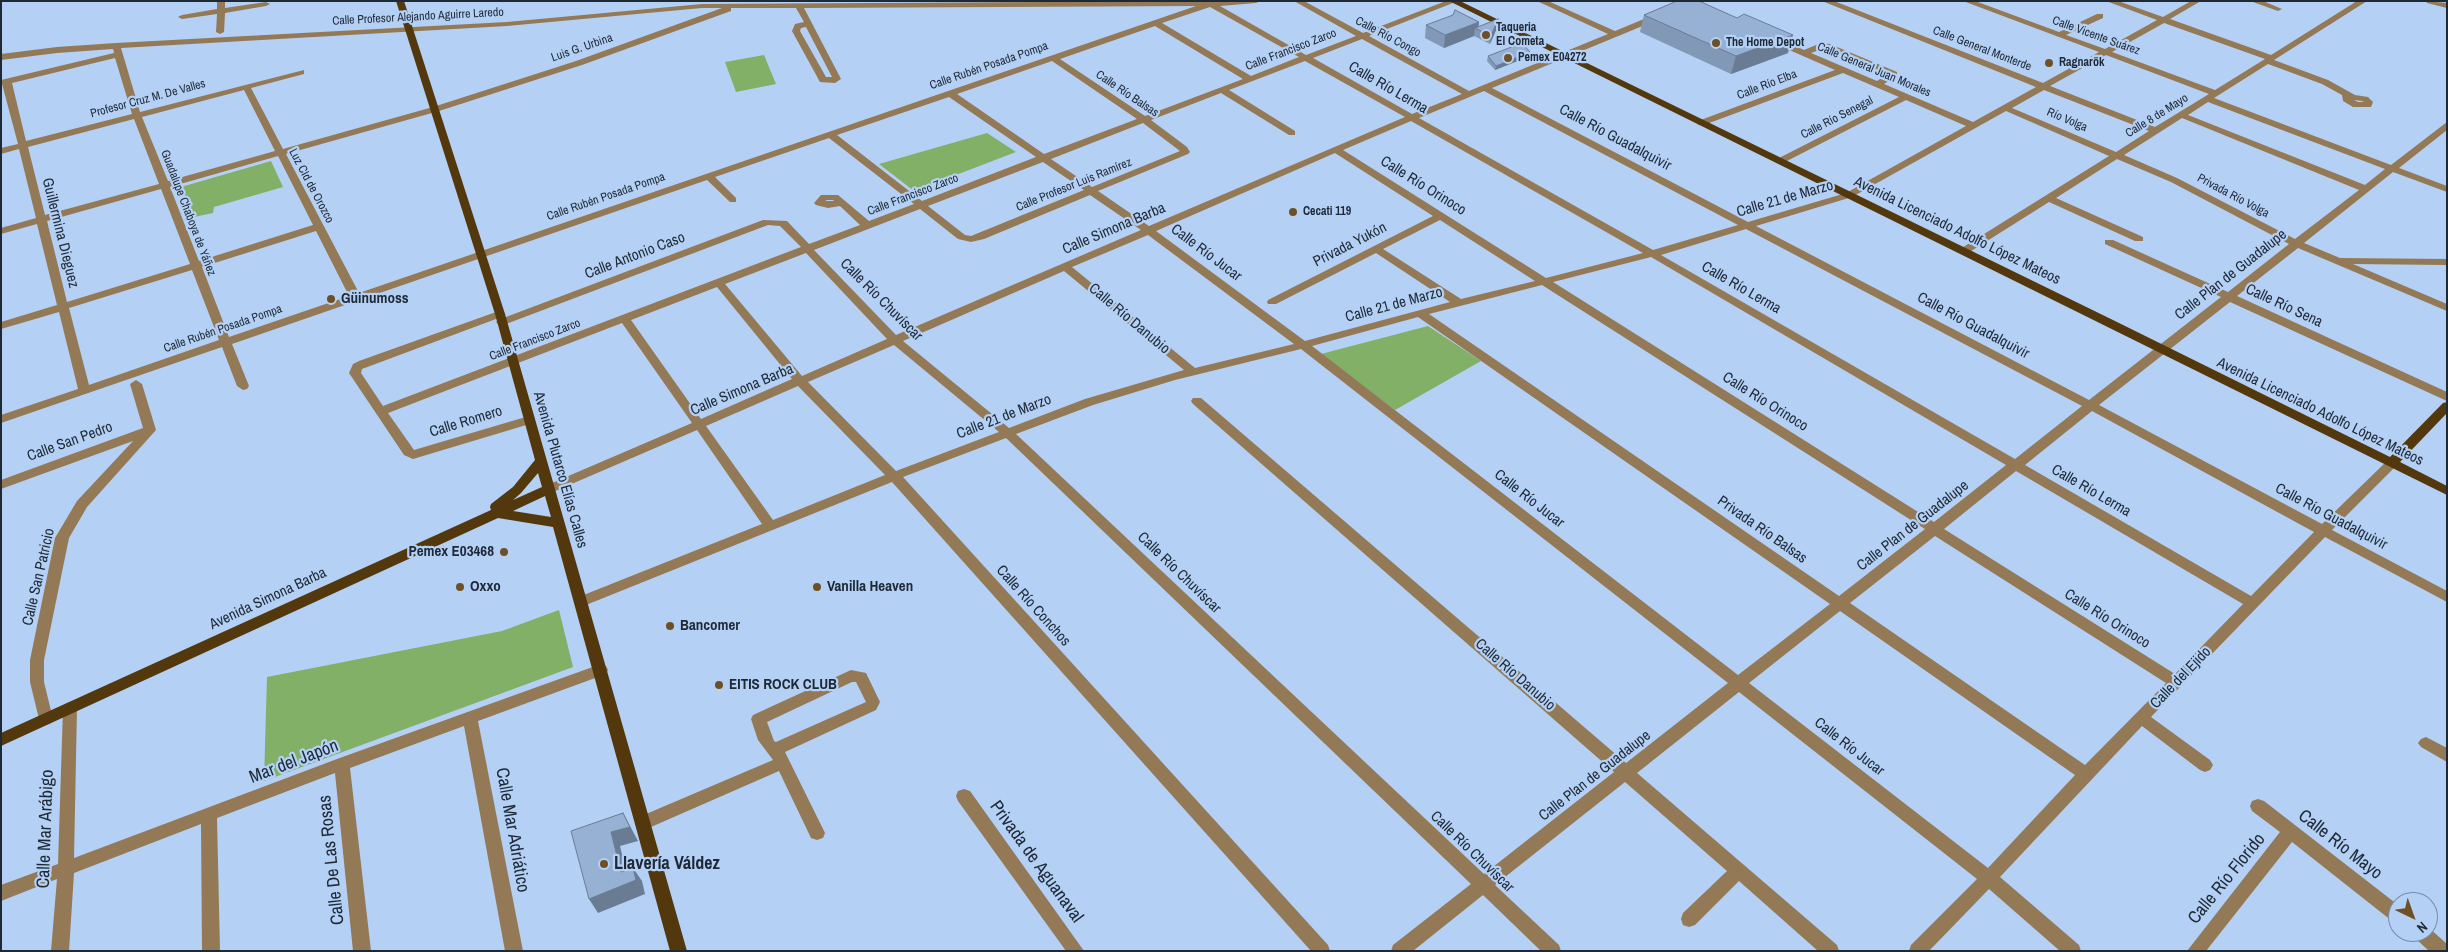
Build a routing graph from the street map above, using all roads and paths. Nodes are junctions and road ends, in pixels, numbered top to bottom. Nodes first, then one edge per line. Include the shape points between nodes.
1 (221, 1) edge
2 (400, 1) edge
3 (650, 1) edge
4 (719, 1) edge
5 (1256, 1) edge
6 (1298, 1) edge
7 (1454, 1) edge
8 (1541, 1) edge
9 (1826, 1) edge
10 (1967, 1) edge
11 (2110, 1) edge
12 (2197, 1) edge
13 (2254, 1) edge
14 (2363, 1) edge
15 (2430, 1) edge
16 (859, 3) edge
17 (1187, 3) edge
18 (1216, 3) edge
19 (266, 4) dead end
20 (702, 6) junction
21 (799, 6) junction
22 (2447, 6) edge
23 (736, 7) junction
24 (2278, 9) dead end
25 (656, 10) junction
26 (1671, 10) edge
27 (220, 11) junction
28 (2100, 16) dead end
29 (182, 17) dead end
30 (2163, 20) junction
31 (1156, 23) junction
32 (808, 24) junction
33 (408, 29) junction
34 (220, 32) dead end
35 (1614, 34) junction
36 (2059, 35) junction
37 (1361, 37) junction
38 (1768, 38) edge
39 (117, 51) junction
40 (823, 52) junction
41 (2105, 52) junction
42 (1804, 53) junction
43 (809, 55) junction
44 (1563, 55) junction
45 (1, 57) edge
46 (1053, 58) junction
47 (1305, 58) junction
48 (2270, 59) junction
49 (1842, 70) junction
50 (301, 72) dead end
51 (1250, 79) junction
52 (4, 83) edge
53 (1877, 85) junction
54 (246, 86) junction
55 (1484, 87) junction
56 (2044, 87) junction
57 (1222, 90) junction
58 (949, 93) junction
59 (1468, 94) junction
60 (2212, 96) junction
61 (2351, 96) dead end
62 (1905, 97) junction
63 (2006, 108) junction
64 (436, 110) junction
65 (137, 115) junction
66 (2181, 115) junction
67 (1410, 118) junction
68 (1143, 119) junction
69 (1701, 123) junction
70 (2447, 125) edge
71 (1974, 126) junction
72 (2156, 131) junction
73 (1292, 133) dead end
74 (831, 135) junction
75 (23, 145) junction
76 (1336, 150) junction
77 (1, 151) edge
78 (1185, 152) joint
79 (280, 153) junction
80 (2118, 155) junction
81 (1042, 157) junction
82 (1780, 161) junction
83 (2393, 168) junction
84 (708, 176) junction
85 (164, 186) junction
86 (2447, 188) edge
87 (2366, 189) junction
88 (1092, 192) junction
89 (1849, 195) junction
90 (2049, 198) junction
91 (733, 200) dead end
92 (841, 202) dead end
93 (921, 206) junction
94 (1441, 216) junction
95 (40, 220) junction
96 (780, 221) joint
97 (868, 226) junction
98 (1747, 226) junction
99 (319, 227) junction
100 (1149, 230) junction
101 (1, 231) edge
102 (2139, 239) dead end
103 (2109, 242) dead end
104 (2297, 244) junction
105 (1376, 248) junction
106 (809, 249) junction
107 (1964, 251) junction
108 (480, 253) junction
109 (1652, 254) junction
110 (2335, 260) junction
111 (2446, 262) edge
112 (194, 266) junction
113 (1066, 267) junction
114 (1544, 281) junction
115 (719, 283) junction
116 (355, 296) junction
117 (2229, 297) junction
118 (1272, 302) dead end
119 (1459, 303) junction
120 (63, 307) junction
121 (2447, 308) edge
122 (1420, 313) junction
123 (501, 318) junction
124 (626, 320) junction
125 (1, 326) edge
126 (895, 340) junction
127 (226, 341) junction
128 (1303, 345) junction
129 (2162, 350) junction
130 (512, 362) junction
131 (1193, 372) junction
132 (800, 381) junction
133 (136, 384) dead end
134 (243, 386) dead end
135 (84, 390) junction
136 (2447, 397) edge
137 (1197, 401) dead end
138 (2091, 406) junction
139 (2447, 406) edge
140 (380, 412) junction
141 (1, 419) edge
142 (529, 420) junction
143 (698, 426) junction
144 (150, 430) junction
145 (1007, 432) junction
146 (541, 461) junction
147 (2391, 464) junction
148 (2017, 465) junction
149 (894, 476) junction
150 (1, 485) edge
151 (549, 489) junction
152 (2447, 491) edge
153 (488, 516) junction
154 (558, 523) junction
155 (770, 526) junction
156 (1935, 529) junction
157 (2322, 532) junction
158 (2447, 597) edge
159 (581, 602) junction
160 (2253, 603) junction
161 (1840, 604) junction
162 (601, 670) junction
163 (1740, 682) junction
164 (2176, 682) junction
165 (70, 708) junction
166 (470, 717) junction
167 (2142, 718) junction
168 (46, 719) junction
169 (1, 740) edge
170 (2426, 744) dead end
171 (778, 756) junction
172 (2447, 756) edge
173 (342, 764) junction
174 (2205, 765) dead end
175 (1627, 772) junction
176 (2086, 774) junction
177 (964, 796) dead end
178 (2258, 806) dead end
179 (209, 816) junction
180 (645, 822) junction
181 (2290, 832) junction
182 (817, 834) dead end
183 (66, 869) junction
184 (1738, 871) junction
185 (1989, 878) junction
186 (1483, 885) junction
187 (1, 893) edge
188 (2388, 907) edge
189 (1689, 919) dead end
190 (2432, 942) edge
191 (1070, 949) edge
192 (60, 951) edge
193 (211, 951) edge
194 (362, 951) edge
195 (514, 951) edge
196 (679, 951) edge
197 (1322, 951) edge
198 (1399, 951) edge
199 (1553, 951) edge
200 (1832, 951) edge
201 (1916, 951) edge
202 (2073, 951) edge
203 (2195, 951) edge
204 (2442, 951) edge

1 - 27 street
2 - 33 main road, Avenida Plutarco Elías Calles
3 - 25 street
4 - 20 street
5 - 18 street, Calle Profesor Alejando Aguirre Laredo
6 - 37 street, Calle Río Congo
7 - 37 street, Calle Francisco Zarco
7 - 44 main road, Avenida Licenciado Adolfo López Mateos
8 - 35 street
9 - 56 street, Calle General Monterde
10 - 36 street, Calle Vicente Suárez
11 - 30 street
12 - 30 street, Calle 21 de Marzo
13 - 24 street
14 - 48 street, Calle 8 de Mayo
15 - 22 street
16 - 17 street, Calle Profesor Alejando Aguirre Laredo
16 - 21 street, Calle Profesor Alejando Aguirre Laredo
17 - 18 street, Calle Profesor Alejando Aguirre Laredo
18 - 31 street, Calle Rubén Posada Pompa
18 - 47 street, Calle Río Lerma
19 - 27 street
20 - 23 street, Calle Profesor Alejando Aguirre Laredo
20 - 25 street, Calle Profesor Alejando Aguirre Laredo
21 - 23 street, Calle Profesor Alejando Aguirre Laredo
21 - 32 street
23 - 64 street, Luis G. Urbina
25 - 33 street, Calle Profesor Alejando Aguirre Laredo via 506,24
26 - 35 street, Calle Simona Barba
27 - 29 street
27 - 34 street
28 - 36 street
30 - 41 street, Calle 21 de Marzo
30 - 48 street
31 - 46 street, Calle Rubén Posada Pompa
31 - 51 street
32 - 40 street
32 - 43 street via 795,29
33 - 39 street, Calle Profesor Alejando Aguirre Laredo
33 - 64 main road, Avenida Plutarco Elías Calles
35 - 44 street, Calle Simona Barba
36 - 41 street, Calle Vicente Suárez
37 - 47 street, Calle Francisco Zarco
37 - 59 street, Calle Río Congo
38 - 42 street, Calle General Juan Morales
39 - 45 street, Calle Profesor Alejando Aguirre Laredo via 57,50
39 - 52 street
39 - 65 street, Guadalupe Chaboya de Yáñez
40 - 43 street
40 - 43 street via 837,79 829,82 823,80
41 - 56 street, Calle 21 de Marzo
41 - 60 street, Calle Vicente Suárez
42 - 49 street, Calle General Juan Morales
42 - 53 street via 1827,46 1893,73
44 - 55 street, Calle Simona Barba
44 - 69 main road, Avenida Licenciado Adolfo López Mateos
46 - 58 street, Calle Rubén Posada Pompa
46 - 68 street, Calle Río Balsas
47 - 51 street, Calle Francisco Zarco
47 - 67 street, Calle Río Lerma
48 - 60 street, Calle 8 de Mayo
48 - 61 street
49 - 53 street, Calle General Juan Morales
49 - 69 street, Calle Río Elba
50 - 54 street, Profesor Cruz M. De Valles
51 - 57 street, Calle Francisco Zarco
52 - 75 street, Guillermina Dieguez
53 - 62 street, Calle General Juan Morales
54 - 65 street, Profesor Cruz M. De Valles
54 - 79 street, Luz CId de Orozco
55 - 59 street, Calle Simona Barba
55 - 98 street, Calle Río Guadalquivir
56 - 63 street, Calle 21 de Marzo
56 - 72 street, Calle General Monterde
57 - 68 street, Calle Francisco Zarco
57 - 73 street
58 - 74 street, Calle Rubén Posada Pompa
58 - 81 street, Calle Río Jucar
59 - 67 street, Calle Simona Barba
60 - 66 street, Calle 8 de Mayo
60 - 83 street, Calle Vicente Suárez
62 - 71 street, Calle General Juan Morales
62 - 82 street, Calle Río Senegal
63 - 71 street, Calle 21 de Marzo
63 - 80 street, Río Volga
64 - 79 street, Luis G. Urbina
64 - 108 main road, Avenida Plutarco Elías Calles
65 - 75 street, Profesor Cruz M. De Valles
65 - 85 street, Guadalupe Chaboya de Yáñez
66 - 72 street, Calle 8 de Mayo
66 - 87 street
67 - 76 street, Calle Simona Barba
67 - 109 street, Calle Río Lerma
68 - 78 street, Calle Río Balsas
68 - 81 street, Calle Francisco Zarco
69 - 82 main road, Avenida Licenciado Adolfo López Mateos
70 - 83 street, Calle Plan de Guadalupe
71 - 89 street, Calle 21 de Marzo
72 - 80 street, Calle 8 de Mayo
74 - 84 street, Calle Rubén Posada Pompa
74 - 93 street
75 - 77 street, Profesor Cruz M. De Valles
75 - 95 street, Guillermina Dieguez
76 - 94 street, Calle Río Orinoco
76 - 100 street, Calle Simona Barba
78 - 88 street, Calle Profesor Luis Ramírez
79 - 85 street, Luis G. Urbina
79 - 99 street, Luz CId de Orozco
80 - 90 street, Calle 8 de Mayo
80 - 104 street, Privada Río Volga
81 - 88 street, Calle Río Jucar
81 - 93 street, Calle Francisco Zarco
82 - 89 main road, Avenida Licenciado Adolfo López Mateos
83 - 86 street, Calle Vicente Suárez
83 - 87 street, Calle Plan de Guadalupe
84 - 91 street
84 - 108 street, Calle Rubén Posada Pompa
85 - 95 street, Luis G. Urbina
85 - 112 street, Guadalupe Chaboya de Yáñez
87 - 104 street, Calle Plan de Guadalupe
88 - 93 street, Calle Profesor Luis Ramírez via 971,239 962,237
88 - 100 street, Calle Río Jucar
89 - 98 street, Calle 21 de Marzo
89 - 107 main road, Avenida Licenciado Adolfo López Mateos
90 - 102 street
90 - 107 street, Calle 8 de Mayo
92 - 97 street
93 - 97 street, Calle Francisco Zarco
94 - 105 street, Privada Yukón
94 - 114 street, Calle Río Orinoco
95 - 101 street, Luis G. Urbina
95 - 120 street, Guillermina Dieguez
96 - 106 street, Calle Río Chuvíscar
96 - 123 street, Calle Antonio Caso via 767,222
97 - 106 street, Calle Francisco Zarco
98 - 109 street, Calle 21 de Marzo
98 - 138 street, Calle Río Guadalquivir
99 - 112 street
99 - 116 street, Luz CId de Orozco
100 - 113 street, Calle Simona Barba
100 - 128 street, Calle Río Jucar
103 - 117 street, Calle Río Sena
104 - 110 street, Privada Río Volga
104 - 117 street, Calle Plan de Guadalupe
105 - 118 street, Privada Yukón
105 - 119 street
106 - 115 street, Calle Francisco Zarco
106 - 126 street, Calle Río Chuvíscar
107 - 129 main road, Avenida Licenciado Adolfo López Mateos
108 - 116 street, Calle Rubén Posada Pompa
108 - 123 main road, Avenida Plutarco Elías Calles
109 - 114 street, Calle 21 de Marzo
109 - 148 street, Calle Río Lerma
110 - 111 street, Privada Río Volga
110 - 121 street, Privada Río Volga
112 - 120 street
112 - 127 street, Guadalupe Chaboya de Yáñez
113 - 126 street, Calle Simona Barba
113 - 131 street, Calle Río Danubio
114 - 119 street, Calle 21 de Marzo
114 - 156 street, Calle Río Orinoco
115 - 124 street, Calle Francisco Zarco
115 - 132 street, Calle Río Conchos
116 - 127 street, Calle Rubén Posada Pompa
117 - 129 street, Calle Plan de Guadalupe
117 - 136 street, Calle Río Sena
119 - 122 street, Calle 21 de Marzo
120 - 125 street
120 - 135 street, Guillermina Dieguez
122 - 128 street, Calle 21 de Marzo
122 - 161 street, Privada Río Balsas
123 - 130 main road, Avenida Plutarco Elías Calles
123 - 140 street, Calle Antonio Caso via 357,367 355,373
124 - 130 street, Calle Francisco Zarco
124 - 143 street
126 - 132 street, Calle Simona Barba
126 - 145 street, Calle Río Chuvíscar
127 - 134 street, Guadalupe Chaboya de Yáñez
127 - 135 street, Calle Rubén Posada Pompa
128 - 131 street, Calle 21 de Marzo
128 - 163 street, Calle Río Jucar
129 - 138 street, Calle Plan de Guadalupe
129 - 147 main road, Avenida Licenciado Adolfo López Mateos
130 - 140 street, Calle Francisco Zarco
130 - 142 main road, Avenida Plutarco Elías Calles
131 - 145 street, Calle 21 de Marzo via 1089,402
132 - 143 street, Calle Simona Barba
132 - 149 street, Calle Río Conchos
133 - 144 street
135 - 141 street, Calle Rubén Posada Pompa
137 - 175 street, Calle Río Danubio
138 - 148 street, Calle Plan de Guadalupe
138 - 157 street, Calle Río Guadalquivir
139 - 147 main road, Calle del Ejido
140 - 142 street, Calle Romero via 413,455
142 - 146 main road, Avenida Plutarco Elías Calles
143 - 151 street, Calle Simona Barba
143 - 155 street
144 - 150 street, Calle San Pedro
144 - 168 street, Calle San Patricio via 82,504 62,538 37,660 37,682
145 - 149 street, Calle 21 de Marzo
145 - 186 street, Calle Río Chuvíscar
146 - 151 main road, Avenida Plutarco Elías Calles
146 - 153 main road via 517,490
147 - 152 main road, Avenida Licenciado Adolfo López Mateos
147 - 157 street, Calle del Ejido
148 - 156 street, Calle Plan de Guadalupe
148 - 160 street, Calle Río Lerma
149 - 155 street, Calle 21 de Marzo
149 - 197 street, Calle Río Conchos
151 - 153 main road, Avenida Simona Barba
151 - 154 main road, Avenida Plutarco Elías Calles
153 - 154 main road via 515,514
153 - 165 main road, Avenida Simona Barba
154 - 159 main road, Avenida Plutarco Elías Calles
155 - 159 street, Calle 21 de Marzo
156 - 161 street, Calle Plan de Guadalupe
156 - 164 street, Calle Río Orinoco
157 - 158 street, Calle Río Guadalquivir
157 - 160 street, Calle del Ejido
159 - 162 main road, Avenida Plutarco Elías Calles
160 - 164 street, Calle del Ejido
161 - 163 street, Calle Plan de Guadalupe
161 - 176 street, Privada Río Balsas
162 - 166 street, Mar del Japón
162 - 180 main road, Avenida Plutarco Elías Calles
163 - 175 street, Calle Plan de Guadalupe
163 - 185 street, Calle Río Jucar
164 - 167 street, Calle del Ejido
165 - 168 main road, Avenida Simona Barba
165 - 183 street, Calle Mar Arábigo
166 - 173 street, Mar del Japón
166 - 195 street, Calle Mar Adriático
167 - 174 street
167 - 176 street, Calle del Ejido
168 - 169 main road, Avenida Simona Barba
170 - 172 street
171 - 171 street via 758,723 759,718 851,676 861,677 873,702 871,706
171 - 180 street
171 - 182 street
173 - 179 street, Mar del Japón
173 - 194 street, Calle De Las Rosas
175 - 184 street, Calle Río Danubio
175 - 186 street, Calle Plan de Guadalupe
176 - 185 street, Calle del Ejido
177 - 191 street, Privada de Aguanaval
178 - 181 street, Calle Río Mayo
179 - 183 street, Mar del Japón
179 - 193 street
180 - 196 main road, Avenida Plutarco Elías Calles
181 - 188 street, Calle Río Mayo
181 - 203 street, Calle Río Florido
183 - 187 street, Mar del Japón
183 - 192 street, Calle Mar Arábigo
184 - 189 street
184 - 200 street, Calle Río Danubio
185 - 201 street, Calle del Ejido
185 - 202 street, Calle Río Jucar
186 - 198 street, Calle Plan de Guadalupe
186 - 199 street, Calle Río Chuvíscar
190 - 204 street

